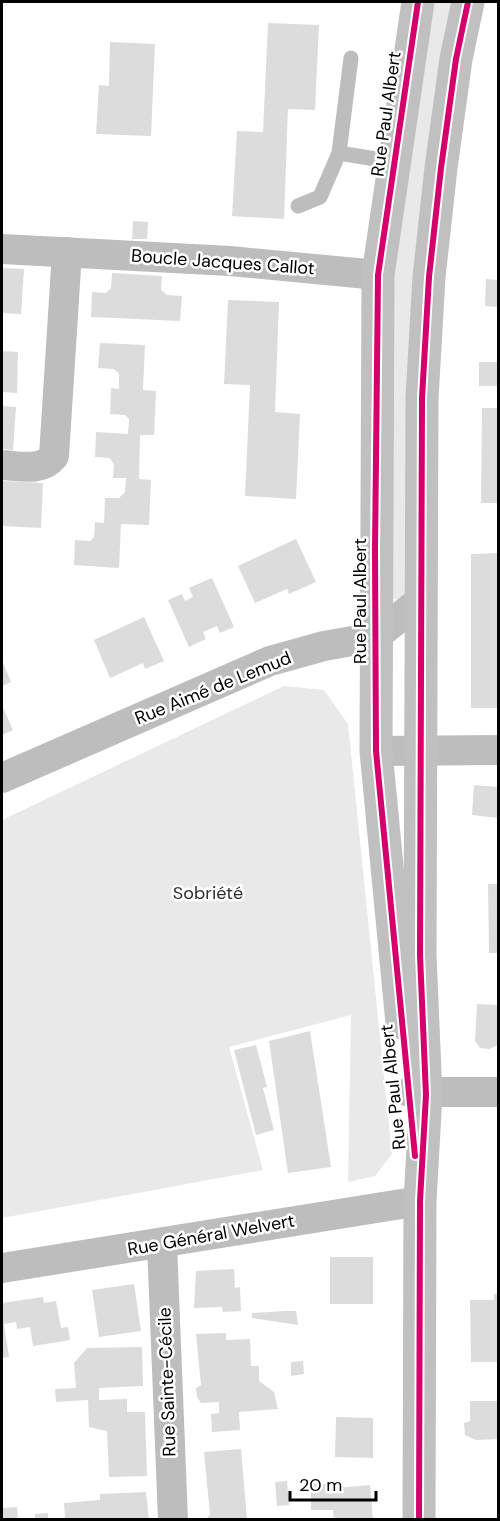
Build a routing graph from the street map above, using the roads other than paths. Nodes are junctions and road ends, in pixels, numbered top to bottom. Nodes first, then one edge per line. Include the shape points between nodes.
1 (418, 2) edge
2 (468, 2) edge
3 (351, 58) dead end
4 (339, 153) junction
5 (394, 162) junction
6 (298, 206) dead end
7 (2, 249) edge
8 (67, 252) junction
9 (378, 275) junction
10 (2, 465) edge
11 (421, 600) junction
12 (375, 637) junction
13 (420, 750) junction
14 (498, 750) edge
15 (376, 751) junction
16 (2, 778) edge
17 (418, 1092) junction
18 (498, 1092) edge
19 (420, 1201) junction
20 (162, 1244) junction
21 (2, 1268) edge
22 (173, 1520) edge
23 (419, 1520) edge

1 - 5 main road, Rue Paul Albert
2 - 11 main road, Rue Paul Albert via 441,168 429,277 422,398
3 - 4 lane
4 - 5 lane
4 - 6 lane via 320,197
5 - 9 main road, Rue Paul Albert
7 - 8 street, Boucle Jacques Callot
8 - 9 street, Boucle Jacques Callot via 317,267
8 - 10 street via 54,456 41,466
9 - 12 main road, Rue Paul Albert
11 - 12 street, Rue Aimé de Lemud
11 - 13 main road, Rue Paul Albert
12 - 15 main road, Rue Paul Albert
12 - 16 street, Rue Aimé de Lemud via 324,646 270,662
13 - 14 street
13 - 15 street
13 - 17 main road, Rue Paul Albert
15 - 17 main road, Rue Paul Albert
17 - 18 street
17 - 19 main road, Rue Paul Albert
19 - 20 street, Rue Général Welvert
19 - 23 main road, Rue Paul Albert
20 - 21 street, Rue Général Welvert
20 - 22 street, Rue Sainte-Cécile

